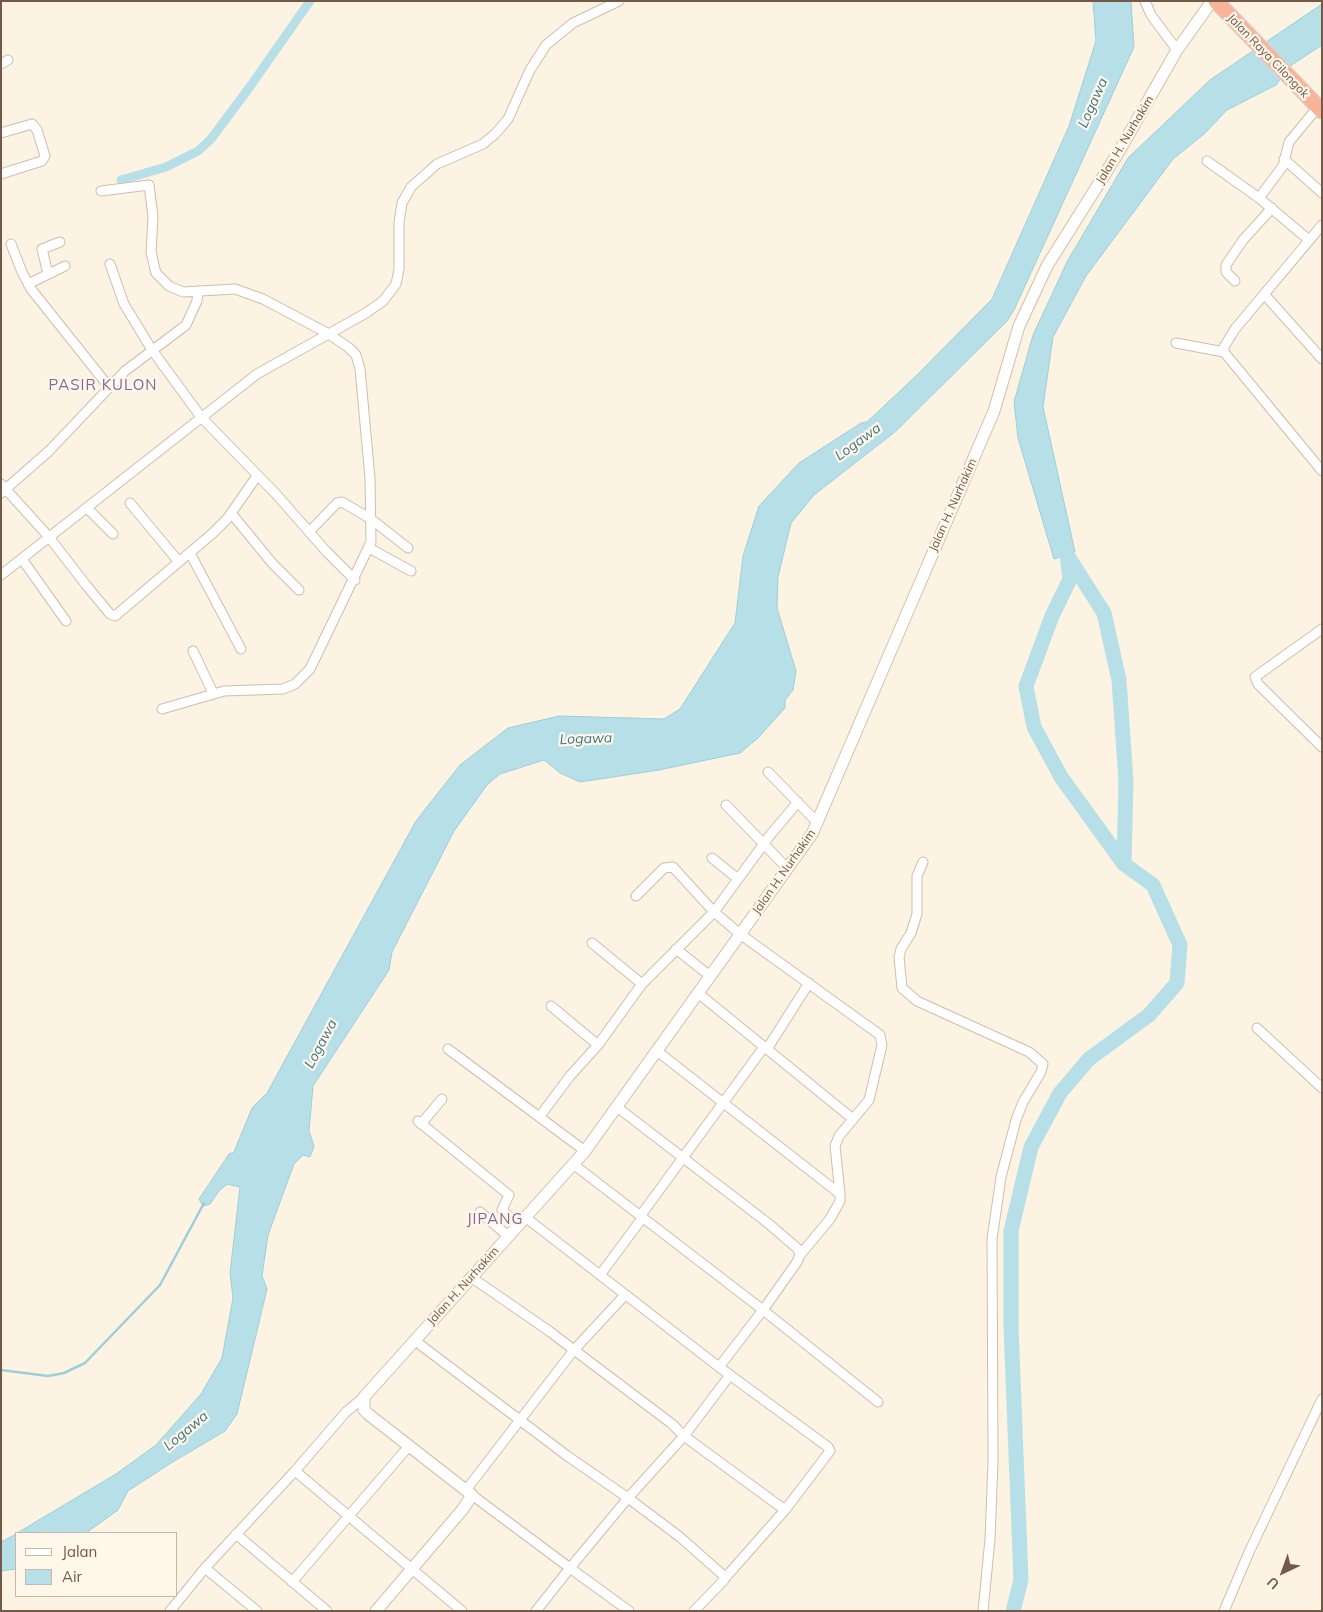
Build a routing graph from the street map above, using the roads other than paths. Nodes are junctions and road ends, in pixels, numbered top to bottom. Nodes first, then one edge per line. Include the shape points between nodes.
1 (619, 1) edge
2 (1145, 1) edge
3 (1212, 1) edge
4 (1216, 1) edge
5 (1178, 50) junction
6 (1320, 109) edge
7 (1, 134) edge
8 (1284, 159) junction
9 (1207, 161) dead end
10 (1, 174) edge
11 (101, 191) dead end
12 (1322, 194) edge
13 (1259, 198) junction
14 (1272, 208) junction
15 (1322, 225) edge
16 (1309, 240) junction
17 (60, 242) dead end
18 (11, 244) dead end
19 (110, 264) dead end
20 (65, 266) dead end
21 (48, 274) junction
22 (1235, 281) dead end
23 (28, 284) junction
24 (1264, 294) junction
25 (198, 296) junction
26 (322, 335) junction
27 (1176, 343) dead end
28 (152, 350) junction
29 (1224, 352) junction
30 (1322, 359) edge
31 (109, 387) junction
32 (201, 417) junction
33 (1322, 471) edge
34 (257, 476) junction
35 (3, 489) edge
36 (130, 503) dead end
37 (87, 508) junction
38 (231, 513) junction
39 (368, 518) junction
40 (310, 531) junction
41 (113, 534) dead end
42 (50, 537) junction
43 (369, 548) junction
44 (408, 548) dead end
45 (190, 553) junction
46 (22, 559) junction
47 (179, 562) junction
48 (411, 571) dead end
49 (1, 575) edge
50 (352, 578) junction
51 (299, 590) dead end
52 (66, 621) dead end
53 (1322, 629) edge
54 (241, 649) dead end
55 (193, 651) dead end
56 (212, 689) junction
57 (162, 709) dead end
58 (1322, 747) edge
59 (768, 772) dead end
60 (798, 802) junction
61 (726, 805) dead end
62 (818, 823) junction
63 (763, 845) junction
64 (712, 858) dead end
65 (923, 862) dead end
66 (788, 869) junction
67 (738, 879) junction
68 (636, 896) dead end
69 (714, 912) junction
70 (740, 934) junction
71 (592, 943) dead end
72 (676, 949) junction
73 (710, 976) junction
74 (809, 983) junction
75 (642, 984) junction
76 (698, 993) junction
77 (551, 1006) dead end
78 (1257, 1028) dead end
79 (598, 1045) junction
80 (766, 1048) junction
81 (448, 1049) dead end
82 (657, 1051) junction
83 (1322, 1088) edge
84 (442, 1099) dead end
85 (723, 1104) junction
86 (618, 1107) junction
87 (540, 1116) junction
88 (853, 1119) junction
89 (585, 1151) junction
90 (683, 1158) junction
91 (574, 1164) junction
92 (840, 1194) junction
93 (480, 1212) dead end
94 (642, 1216) junction
95 (522, 1221) junction
96 (508, 1236) junction
97 (800, 1255) junction
98 (600, 1275) junction
99 (471, 1278) junction
100 (625, 1295) junction
101 (763, 1310) junction
102 (414, 1340) junction
103 (574, 1350) junction
104 (719, 1367) junction
105 (730, 1376) junction
106 (364, 1397) junction
107 (1322, 1399) edge
108 (878, 1402) dead end
109 (520, 1420) junction
110 (684, 1436) junction
111 (409, 1446) junction
112 (295, 1471) junction
113 (469, 1493) junction
114 (628, 1498) junction
115 (785, 1510) junction
116 (349, 1517) junction
117 (236, 1534) junction
118 (205, 1568) junction
119 (570, 1568) junction
120 (412, 1570) junction
121 (725, 1578) junction
122 (292, 1582) junction
123 (176, 1609) edge
124 (257, 1611) edge
125 (327, 1611) edge
126 (376, 1611) edge
127 (462, 1611) edge
128 (536, 1611) edge
129 (629, 1611) edge
130 (694, 1611) edge
131 (984, 1611) edge
132 (1224, 1611) edge

1 - 26 street via 573,23 546,45 530,70 508,119 496,134 483,144 437,164 411,187 402,204 399,223 396,284 375,308
2 - 5 street via 1150,15
3 - 5 main road, Jalan H. Nurhakim
4 - 6 highway, Jalan Raya Cilongok
5 - 62 main road, Jalan H. Nurhakim via 1047,266 1019,326 994,411
6 - 8 street via 1289,142
7 - 10 street via 32,124 45,156 42,161
8 - 12 street
8 - 13 street via 1279,172
9 - 13 street
11 - 25 street via 148,185 153,217 151,252 156,273 168,286
13 - 14 street
14 - 16 street
14 - 22 street via 1226,265 1226,272
15 - 16 street
16 - 24 street
17 - 21 street via 42,249
18 - 23 street
19 - 28 street via 124,304
20 - 21 street
21 - 23 street
23 - 31 street via 64,334
24 - 29 street via 1228,340
24 - 30 street
25 - 26 street via 227,289 242,291
25 - 28 street via 186,325
26 - 32 street via 264,369
26 - 39 street via 353,352 360,369 370,478
27 - 29 street
28 - 31 street
28 - 32 street
29 - 33 street
31 - 35 street via 45,455
32 - 34 street
32 - 37 street
34 - 38 street
34 - 40 street
35 - 42 street
36 - 47 street
37 - 41 street
37 - 42 street
38 - 45 street
38 - 51 street
39 - 40 street via 339,502
39 - 43 street via 372,536
39 - 44 street
40 - 50 street
42 - 46 street
42 - 47 street via 86,585 115,616
43 - 48 street
43 - 50 street
45 - 47 street
45 - 54 street
46 - 49 street
46 - 52 street
50 - 56 street via 310,669 295,684 283,689
53 - 58 street via 1255,677 1258,684
55 - 56 street
56 - 57 street via 182,705
59 - 60 street
60 - 62 street
60 - 63 street
61 - 63 street
62 - 66 main road, Jalan H. Nurhakim
63 - 66 street
63 - 67 street
64 - 67 street
65 - 131 street via 917,876 917,914 899,957 902,988 917,1001 1029,1052 1043,1064 1016,1120 1001,1177 992,1239 990,1540
66 - 70 main road, Jalan H. Nurhakim
67 - 69 street
68 - 69 street via 670,866 677,869
69 - 70 street
69 - 72 street
70 - 73 main road, Jalan H. Nurhakim
70 - 74 street
71 - 75 street
72 - 73 street
72 - 75 street
73 - 76 main road, Jalan H. Nurhakim
74 - 80 street
74 - 88 street via 882,1039 869,1100
75 - 79 street
76 - 80 street
76 - 82 main road, Jalan H. Nurhakim
77 - 79 street
78 - 83 street
79 - 87 street
80 - 85 street
80 - 88 street
81 - 87 street
82 - 85 street
82 - 86 main road, Jalan H. Nurhakim
84 - 95 street via 419,1123 509,1195 502,1210
85 - 90 street
85 - 92 street
86 - 89 main road, Jalan H. Nurhakim
86 - 90 street
87 - 89 street
88 - 92 street via 835,1146
89 - 91 main road, Jalan H. Nurhakim
90 - 94 street
90 - 97 street via 769,1224 798,1249
91 - 94 street
91 - 95 main road, Jalan H. Nurhakim
92 - 97 street via 840,1201 830,1219
93 - 96 street
94 - 98 street
94 - 101 street
95 - 96 main road, Jalan H. Nurhakim
95 - 98 street
96 - 99 main road, Jalan H. Nurhakim
97 - 101 street
98 - 100 street
99 - 102 main road, Jalan H. Nurhakim
99 - 103 street
100 - 103 street
100 - 104 street
101 - 104 street
101 - 108 street
102 - 106 main road, Jalan H. Nurhakim
102 - 109 street
103 - 109 street
103 - 110 street
104 - 105 street
105 - 110 street
105 - 115 street via 830,1450
106 - 111 main road via 364,1410
106 - 112 street via 346,1412
107 - 132 street
109 - 113 street
109 - 114 street
110 - 114 street
110 - 115 street
111 - 113 main road
111 - 116 street
112 - 116 street
112 - 117 street
113 - 119 street
113 - 120 main road via 463,1509
114 - 119 street
114 - 121 street via 680,1537
115 - 121 street
116 - 120 street
116 - 122 street
117 - 118 street
117 - 122 street
118 - 123 street
118 - 124 street
119 - 128 street
119 - 129 street
120 - 126 main road
120 - 127 street
121 - 130 street
122 - 125 street

